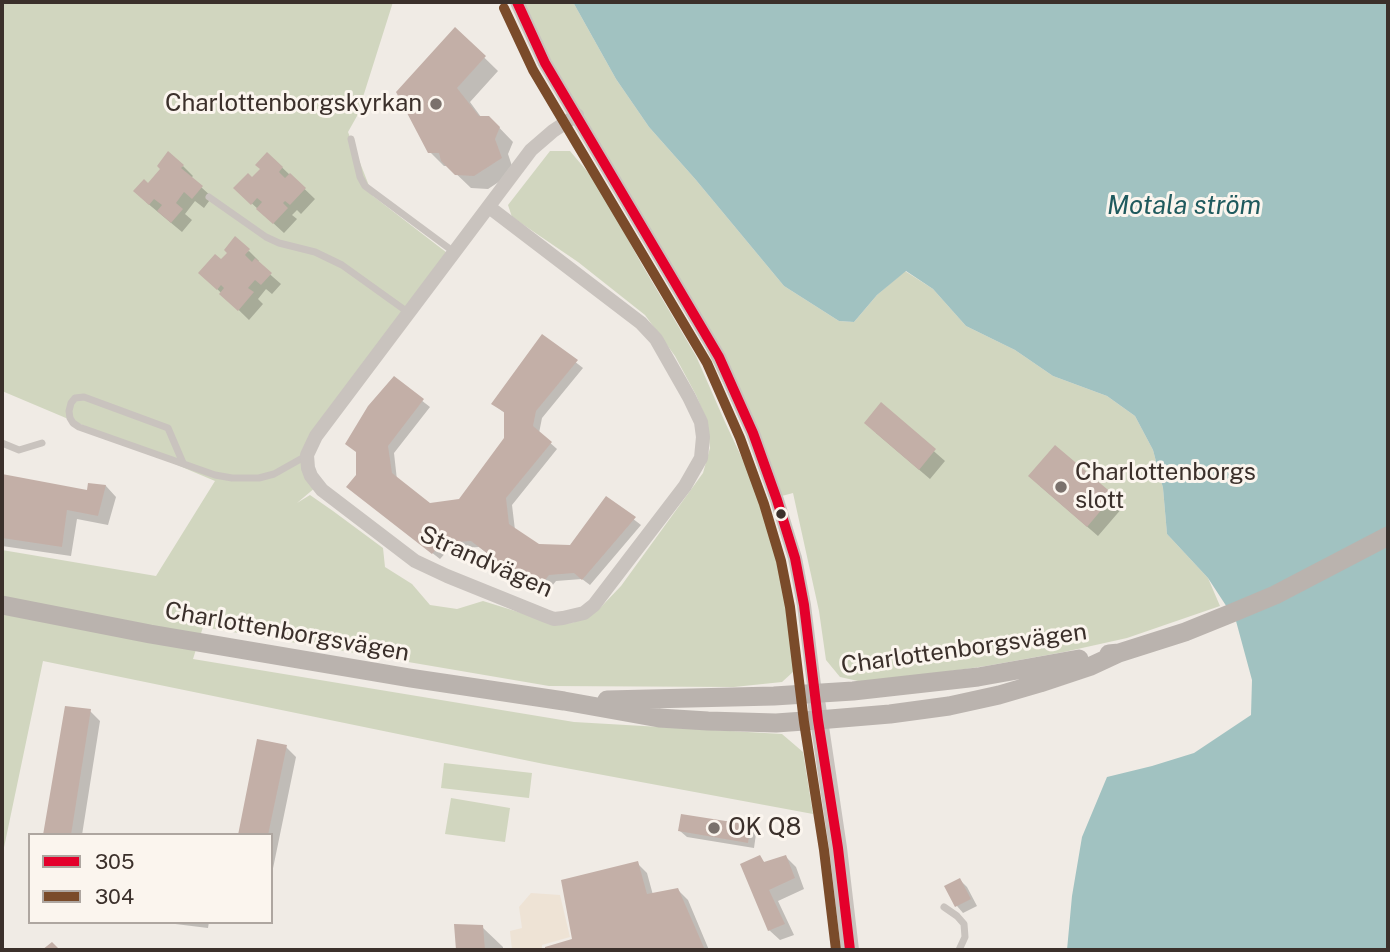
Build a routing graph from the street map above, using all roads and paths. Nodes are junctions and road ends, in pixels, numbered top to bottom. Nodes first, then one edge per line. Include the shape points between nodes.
1 (517, 2) edge
2 (577, 115) junction
3 (351, 139) dead end
4 (209, 197) dead end
5 (489, 207) junction
6 (455, 253) junction
7 (409, 313) junction
8 (2, 443) edge
9 (42, 443) dead end
10 (307, 455) junction
11 (183, 463) junction
12 (1388, 536) edge
13 (2, 605) edge
14 (1119, 653) junction
15 (815, 693) junction
16 (564, 701) junction
17 (818, 720) junction
18 (944, 907) dead end
19 (850, 950) edge
20 (959, 950) edge

1 - 2 street via 545,63
2 - 5 street via 531,150
2 - 15 street via 719,356 752,433 794,558
3 - 6 lane via 365,186
4 - 7 lane via 266,237 342,265
5 - 6 street
5 - 10 street, Strandvägen via 641,323 656,340 701,422 701,458 685,486 594,605 554,619 415,561 321,490 311,476
6 - 7 street
7 - 10 street via 316,436
8 - 9 lane via 19,450
10 - 11 lane via 259,478 215,475
11 - 11 lane via 79,427 70,418 71,403 84,397 168,428
12 - 14 main road, Charlottenborgsvägen via 1275,595
13 - 16 main road, Charlottenborgsvägen via 279,656
14 - 15 main road, Charlottenborgsvägen via 978,677
14 - 17 main road, Charlottenborgsvägen via 999,695 902,713
15 - 16 main road, Charlottenborgsvägen
15 - 17 street
16 - 17 main road, Charlottenborgsvägen via 659,718 776,723
17 - 19 street
18 - 20 lane via 964,924

